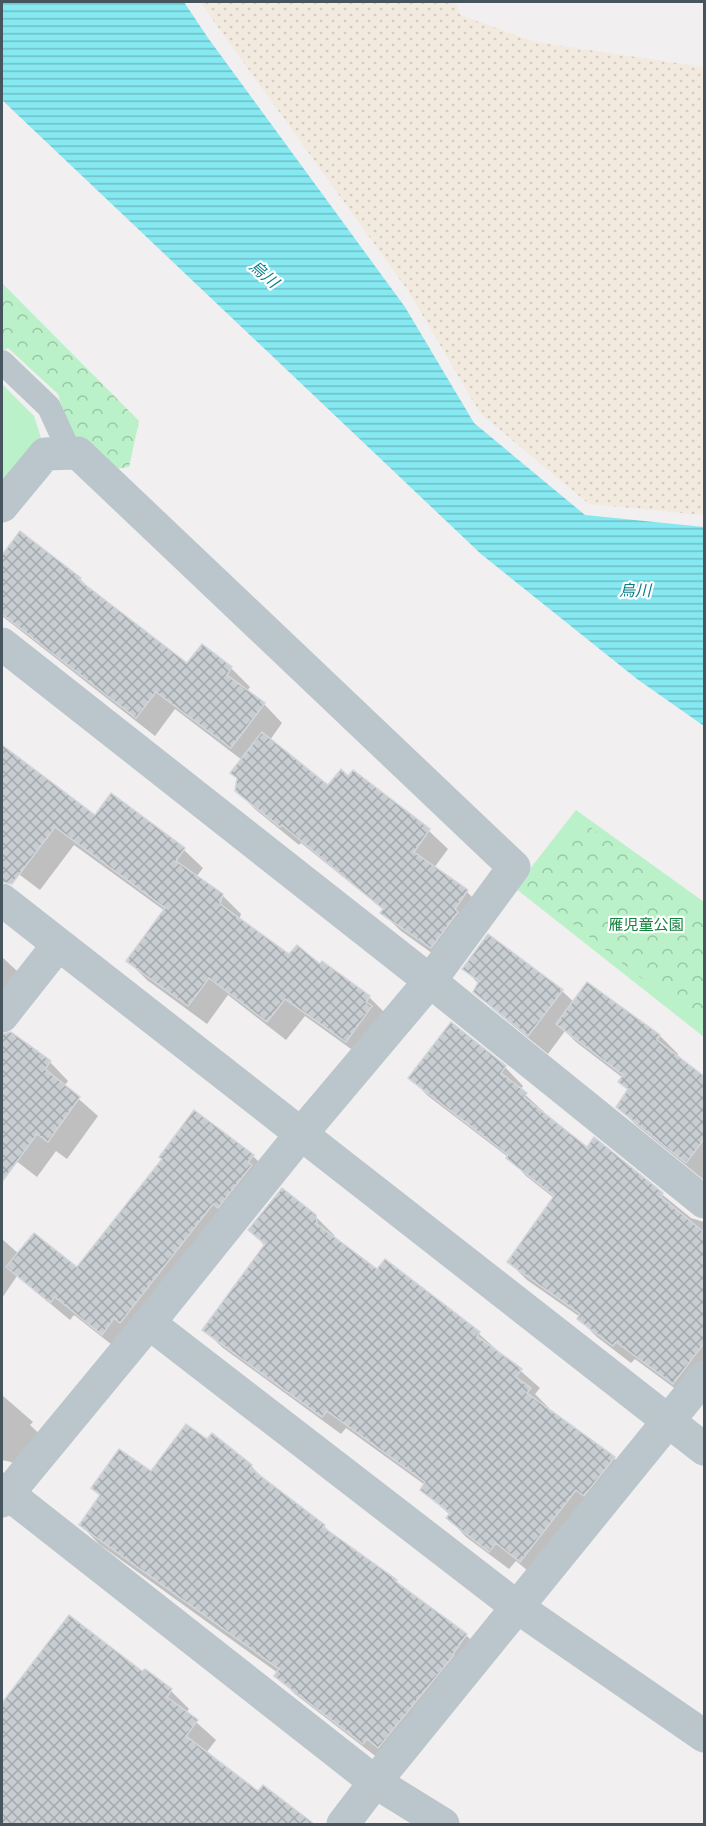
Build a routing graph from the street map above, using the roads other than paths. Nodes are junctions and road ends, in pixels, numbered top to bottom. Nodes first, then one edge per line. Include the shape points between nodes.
1 (2, 362) edge
2 (70, 453) junction
3 (2, 506) edge
4 (2, 644) edge
5 (2, 900) edge
6 (58, 945) junction
7 (430, 981) junction
8 (2, 1016) edge
9 (301, 1134) junction
10 (705, 1202) edge
11 (149, 1323) junction
12 (705, 1377) edge
13 (670, 1421) junction
14 (705, 1449) edge
15 (3, 1495) edge
16 (518, 1607) junction
17 (705, 1736) edge
18 (375, 1782) junction
19 (343, 1824) edge
20 (443, 1824) edge

1 - 2 lane via 49,407
2 - 3 street via 45,454
2 - 7 street via 78,453 514,867
4 - 7 street
5 - 6 street
6 - 8 street
6 - 9 street
7 - 9 street
7 - 10 street
9 - 11 street
9 - 13 street
11 - 15 street
11 - 16 street
12 - 13 street
13 - 14 street
13 - 16 street
15 - 18 street
16 - 17 street
16 - 18 street
18 - 19 street
18 - 20 street

